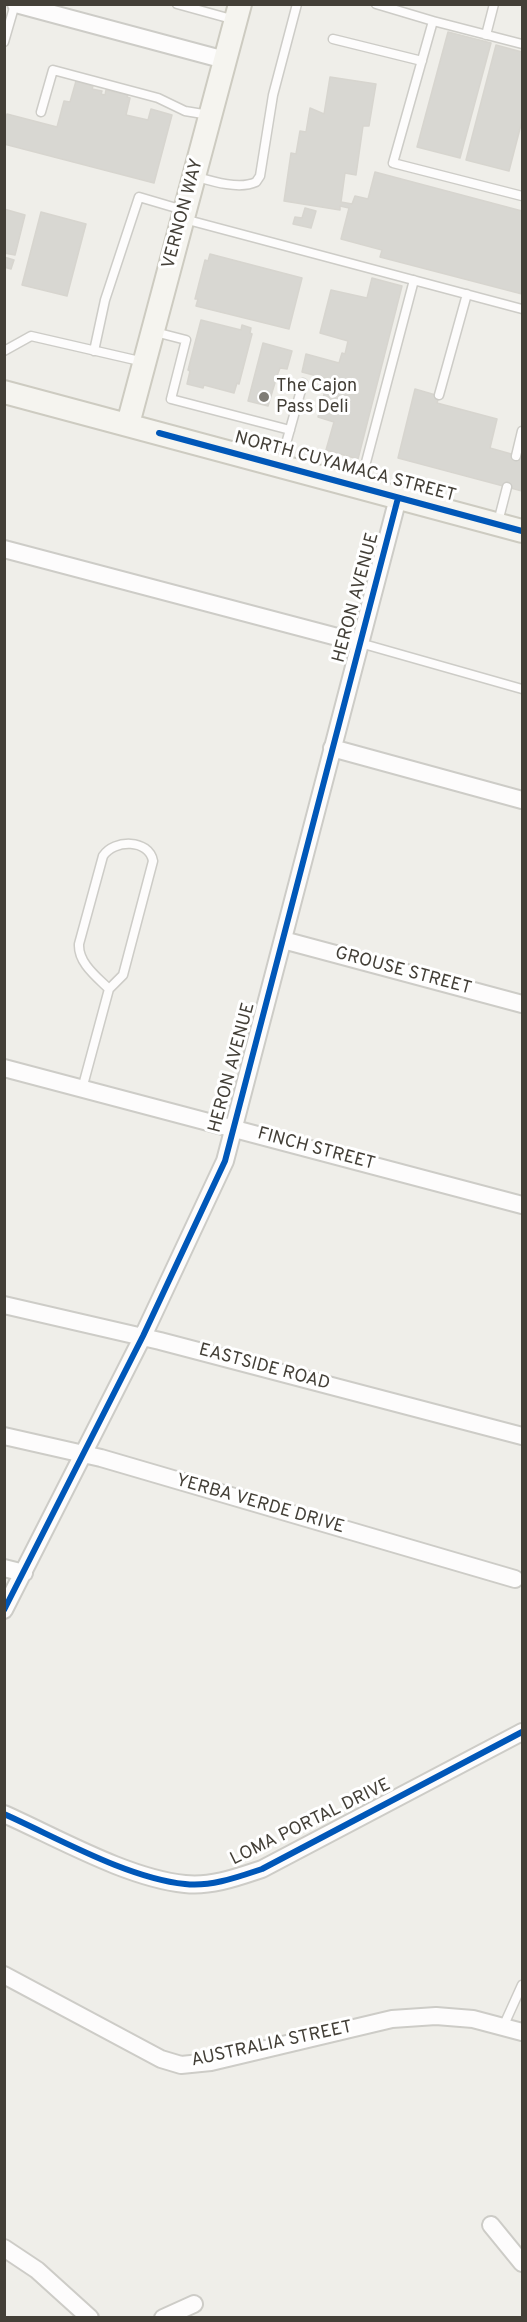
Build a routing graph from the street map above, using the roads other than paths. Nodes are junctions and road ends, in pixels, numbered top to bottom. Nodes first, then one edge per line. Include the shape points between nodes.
1 (15, 4) edge
2 (177, 4) edge
3 (297, 4) edge
4 (376, 4) edge
5 (494, 4) edge
6 (202, 8) edge
7 (237, 12) edge
8 (433, 21) junction
9 (486, 35) junction
10 (333, 39) dead end
11 (4, 42) edge
12 (522, 44) edge
13 (225, 60) junction
14 (422, 61) junction
15 (41, 112) dead end
16 (210, 116) junction
17 (194, 176) junction
18 (522, 196) edge
19 (184, 215) junction
20 (414, 280) junction
21 (467, 294) junction
22 (522, 309) edge
23 (153, 332) junction
24 (4, 351) edge
25 (94, 351) junction
26 (144, 362) junction
27 (303, 383) dead end
28 (4, 392) edge
29 (439, 395) dead end
30 (128, 424) junction
31 (290, 430) junction
32 (522, 431) edge
33 (516, 456) dead end
34 (280, 466) junction
35 (360, 488) junction
36 (507, 488) dead end
37 (398, 498) junction
38 (497, 525) junction
39 (522, 531) edge
40 (4, 549) edge
41 (360, 643) junction
42 (522, 689) edge
43 (332, 748) junction
44 (522, 800) edge
45 (283, 940) junction
46 (109, 989) junction
47 (522, 1004) edge
48 (4, 1068) edge
49 (82, 1089) junction
50 (232, 1128) junction
51 (522, 1205) edge
52 (4, 1305) edge
53 (143, 1336) junction
54 (4, 1436) edge
55 (522, 1436) edge
56 (83, 1454) junction
57 (4, 1568) edge
58 (24, 1573) junction
59 (515, 1579) dead end
60 (4, 1610) edge
61 (522, 1732) edge
62 (4, 1814) edge
63 (4, 1975) edge
64 (522, 1985) edge
65 (503, 2027) junction
66 (522, 2032) edge
67 (491, 2225) dead end
68 (4, 2248) edge
69 (522, 2263) edge
70 (194, 2304) dead end
71 (90, 2318) edge
72 (163, 2318) edge

1 - 11 lane
1 - 13 street
2 - 6 lane
3 - 17 lane via 273,94 260,176 256,182 245,185
4 - 8 lane
5 - 9 lane
6 - 7 lane
7 - 13 main road, VERNON WAY
8 - 9 lane
8 - 14 lane
9 - 12 lane
10 - 14 lane
13 - 16 main road, VERNON WAY
14 - 18 lane via 393,163
15 - 16 lane via 53,70
16 - 17 main road, VERNON WAY
17 - 19 main road, VERNON WAY
19 - 20 lane
19 - 23 main road, VERNON WAY
19 - 25 lane via 139,197 105,300
20 - 21 lane
20 - 35 lane
21 - 22 lane
21 - 29 lane
23 - 26 main road, VERNON WAY
23 - 31 lane via 186,340 171,399
24 - 25 lane via 32,336
25 - 26 lane
26 - 30 main road, VERNON WAY
27 - 31 lane
28 - 30 main road, NORTH CUYAMACA STREET
30 - 34 main road, NORTH CUYAMACA STREET
31 - 34 lane
32 - 33 lane
34 - 35 main road, NORTH CUYAMACA STREET
35 - 37 main road, NORTH CUYAMACA STREET
36 - 38 lane
37 - 38 main road, NORTH CUYAMACA STREET
37 - 41 street, HERON AVENUE
38 - 39 main road, NORTH CUYAMACA STREET
40 - 41 street
41 - 42 lane
41 - 43 street, HERON AVENUE
43 - 44 street
43 - 45 street, HERON AVENUE
45 - 47 street, GROUSE STREET
45 - 50 street, HERON AVENUE
46 - 46 lane via 123,975 153,861 144,848 126,843 110,847 103,856 79,944 83,962
46 - 49 lane
48 - 49 street, FINCH STREET
49 - 50 street, FINCH STREET
50 - 51 street, FINCH STREET
50 - 53 street, HERON AVENUE via 225,1161
52 - 53 street, EASTSIDE ROAD
53 - 55 street, EASTSIDE ROAD
53 - 56 street, HERON AVENUE
54 - 56 street, YERBA VERDE DRIVE
56 - 58 street, HERON AVENUE
56 - 59 street, YERBA VERDE DRIVE
57 - 58 street
58 - 60 street, HERON AVENUE
61 - 62 street, LOMA PORTAL DRIVE via 262,1869 226,1881 186,1884 132,1872
63 - 65 street, AUSTRALIA STREET via 160,2059 181,2065 211,2062 392,2019 436,2016 473,2019
64 - 65 lane
65 - 66 street, AUSTRALIA STREET
67 - 69 street
68 - 71 street via 37,2270
70 - 72 street

